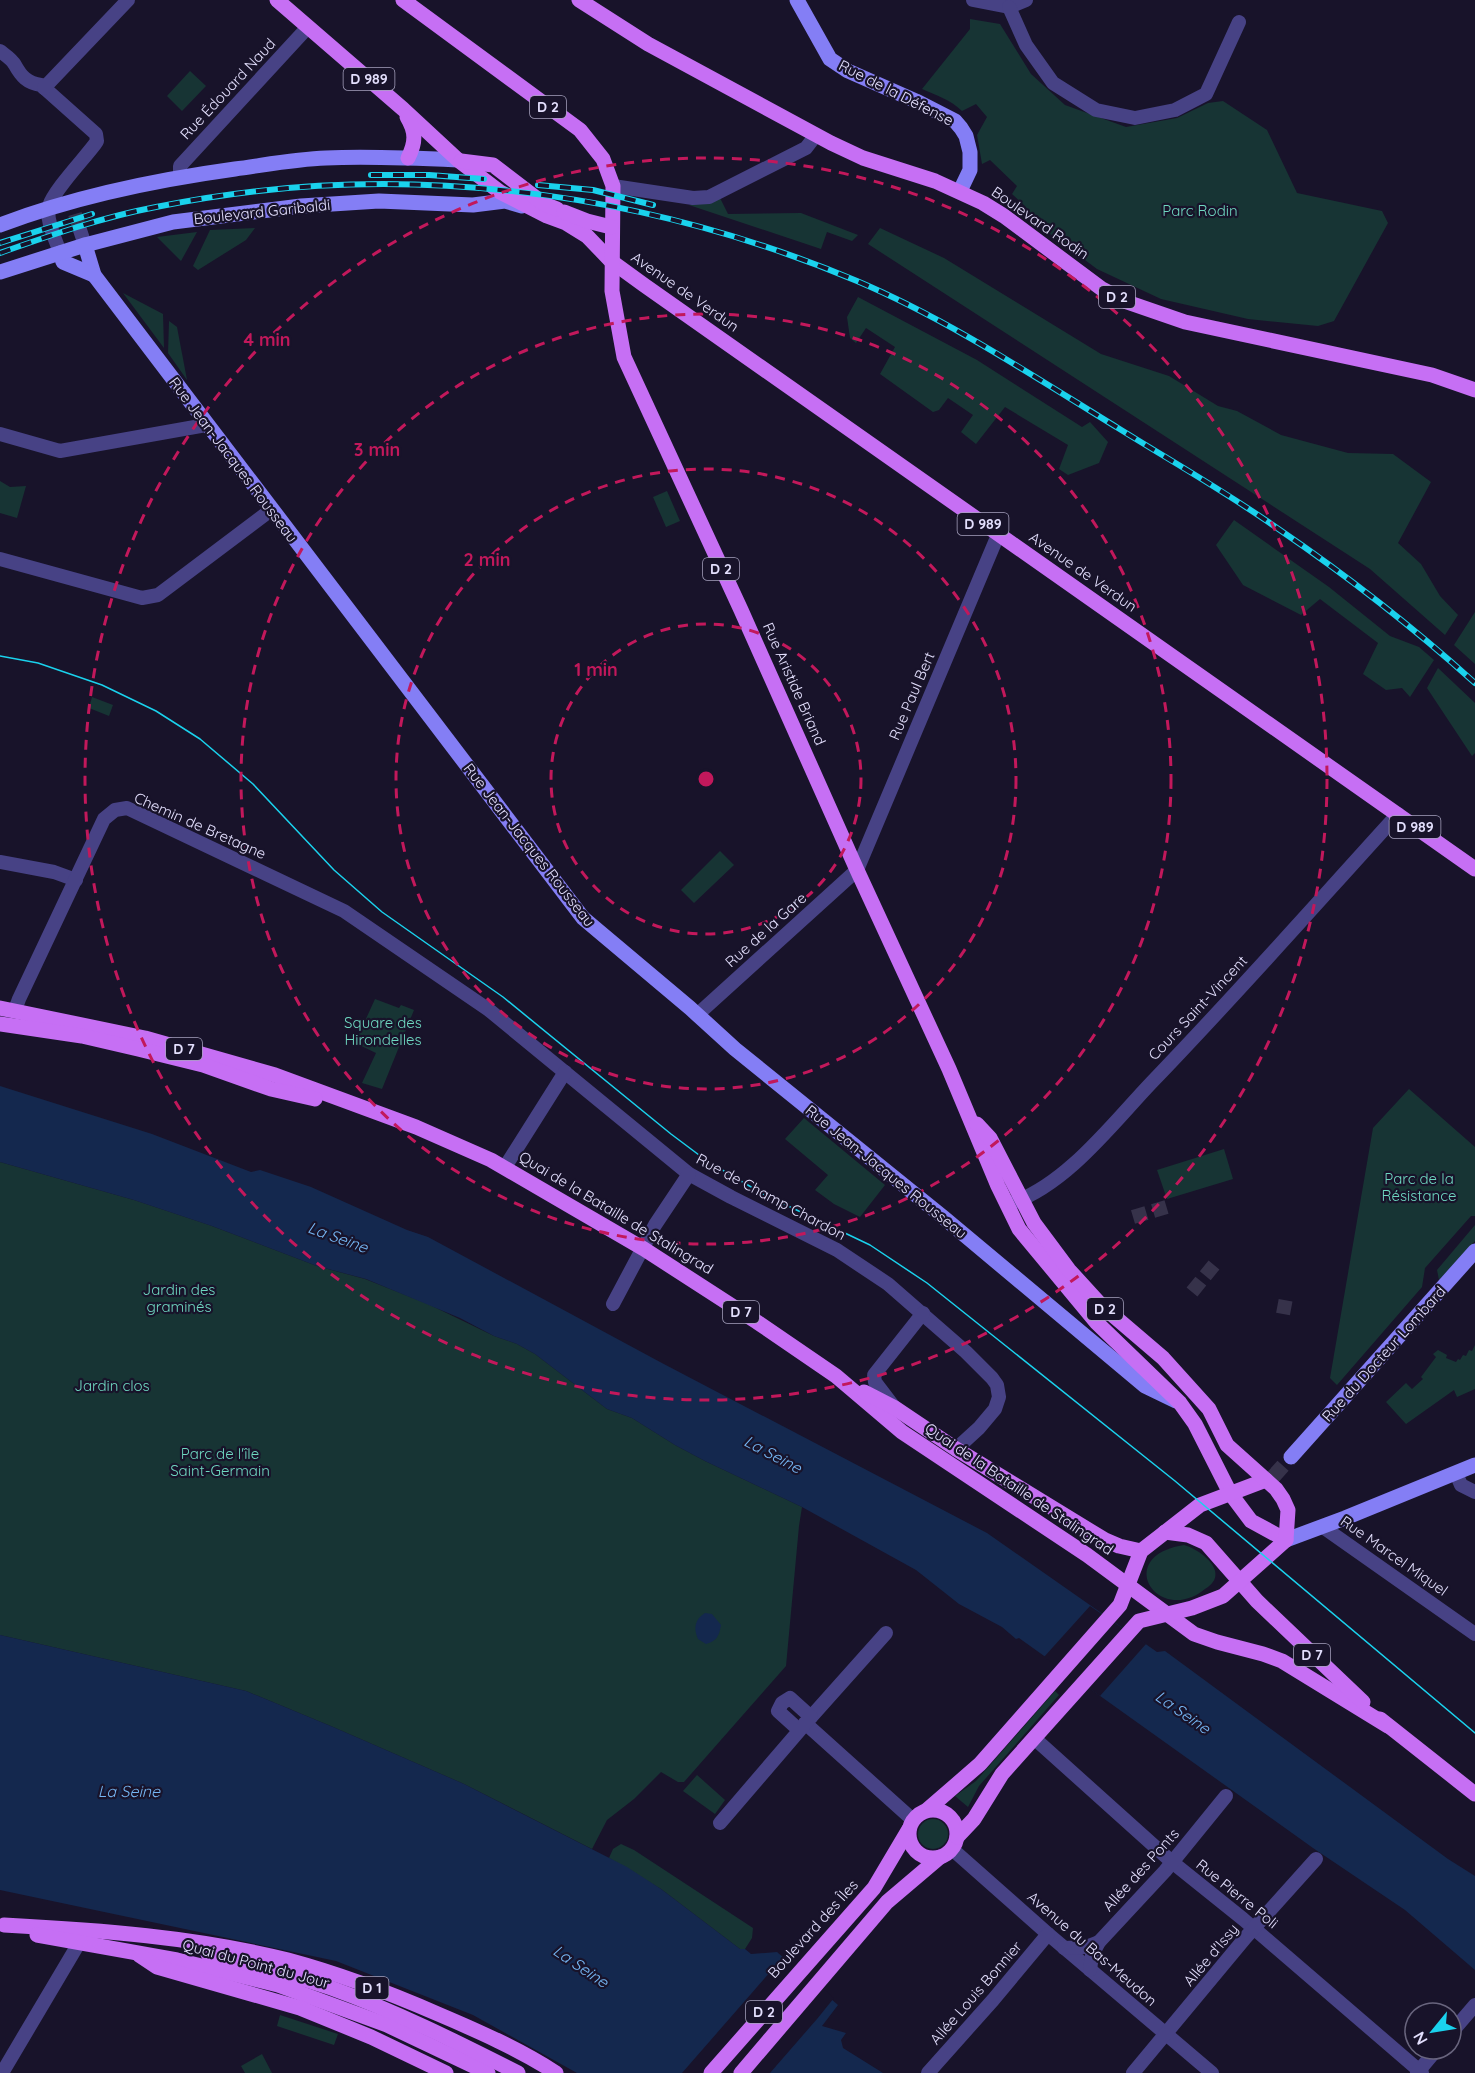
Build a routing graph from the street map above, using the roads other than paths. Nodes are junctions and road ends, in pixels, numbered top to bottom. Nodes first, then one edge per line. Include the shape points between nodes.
1 (128, 0) edge
2 (277, 0) edge
3 (403, 0) edge
4 (579, 0) edge
5 (797, 0) edge
6 (973, 0) edge
7 (1026, 0) edge
8 (1009, 7) junction
9 (1239, 22) dead end
10 (308, 27) junction
11 (0, 51) edge
12 (45, 88) junction
13 (403, 109) junction
14 (816, 135) junction
15 (408, 158) junction
16 (458, 160) junction
17 (180, 176) junction
18 (613, 186) junction
19 (960, 191) junction
20 (48, 207) junction
21 (531, 208) junction
22 (564, 212) junction
23 (0, 225) edge
24 (611, 227) junction
25 (80, 230) tunnel mouth
26 (85, 245) junction
27 (60, 253) junction
28 (611, 261) junction
29 (0, 272) edge
30 (94, 275) junction
31 (1475, 390) edge
32 (206, 425) junction
33 (0, 434) edge
34 (271, 510) junction
35 (998, 535) junction
36 (0, 559) edge
37 (1398, 814) junction
38 (0, 862) edge
39 (1475, 869) edge
40 (857, 870) junction
41 (76, 880) junction
42 (344, 911) joint
43 (8, 1009) edge
44 (697, 1015) junction
45 (0, 1024) edge
46 (565, 1072) junction
47 (362, 1108) junction
48 (506, 1167) junction
49 (689, 1174) junction
50 (1015, 1202) junction
51 (644, 1249) junction
52 (1475, 1251) edge
53 (613, 1304) dead end
54 (923, 1313) junction
55 (836, 1376) junction
56 (1180, 1403) junction
57 (895, 1408) junction
58 (956, 1449) junction
59 (1292, 1457) tunnel mouth
60 (1475, 1465) edge
61 (1456, 1473) junction
62 (1270, 1479) junction
63 (1475, 1492) edge
64 (1230, 1493) junction
65 (1323, 1527) junction
66 (1165, 1532) junction
67 (1286, 1540) junction
68 (1142, 1551) junction
69 (1240, 1582) junction
70 (1127, 1584) junction
71 (1166, 1613) junction
72 (886, 1633) dead end
73 (1475, 1634) edge
74 (805, 1723) junction
75 (1388, 1726) junction
76 (1034, 1738) junction
77 (1475, 1794) edge
78 (1226, 1796) dead end
79 (927, 1810) junction
80 (720, 1822) dead end
81 (911, 1825) junction
82 (950, 1848) junction
83 (1316, 1859) dead end
84 (1172, 1862) junction
85 (2, 1925) edge
86 (1254, 1929) junction
87 (1048, 1934) junction
88 (176, 1939) junction
89 (79, 1942) junction
90 (1099, 1942) junction
91 (1064, 1948) junction
92 (134, 1952) junction
93 (1090, 1970) junction
94 (1475, 2005) edge
95 (1463, 2019) edge
96 (1166, 2034) junction
97 (1419, 2072) edge
98 (2, 2073) edge
99 (446, 2073) edge
100 (488, 2073) edge
101 (518, 2073) edge
102 (556, 2073) edge
103 (711, 2073) edge
104 (741, 2073) edge
105 (928, 2073) edge
106 (1133, 2073) edge
107 (1212, 2073) edge

1 - 12 street
2 - 10 main road, D 989
3 - 18 main road, D 2 via 580,130 603,159
4 - 14 main road, Boulevard Rodin / D 2 via 648,44
5 - 19 street, Rue de la Défense via 830,58 848,71 916,101 962,128 970,170
6 - 8 street
7 - 8 street
8 - 9 street via 1026,45 1053,83 1096,110 1135,118 1175,110 1206,94
10 - 13 main road, D 989
10 - 17 street, Rue Édouard Naud via 180,166
11 - 12 street via 30,83
12 - 20 street via 97,137
13 - 15 main road via 415,135
13 - 16 main road, D 989
14 - 18 street via 806,148 709,197
14 - 19 main road, Boulevard Rodin / D 2 via 863,158
15 - 16 street
15 - 17 street via 325,158
16 - 21 main road, D 989 via 500,192
16 - 22 main road, D 989 via 493,165 544,204
17 - 20 street via 120,188 73,208
18 - 24 main road, D 2
19 - 31 main road, Boulevard Rodin / D 2 via 1004,216 1102,289 1143,308 1185,322 1432,375
20 - 23 street
20 - 27 street
21 - 26 street, Boulevard Garibaldi via 505,201 473,205 379,201 301,206 173,222
21 - 28 main road, D 989 via 566,222 587,236
22 - 24 main road
22 - 28 main road, D 989 via 592,227
24 - 28 main road, D 2
25 - 26 street
26 - 27 street, Boulevard Garibaldi
26 - 30 street, Rue Jean-Jacques Rousseau
27 - 29 street, Boulevard Garibaldi
27 - 30 street via 63,262
28 - 35 main road, Avenue de Verdun / D 989
28 - 40 main road, Rue Aristide Briand / D 2 via 612,291 624,357
30 - 32 street, Rue Jean-Jacques Rousseau
32 - 33 street via 60,451
32 - 34 street, Rue Jean-Jacques Rousseau
34 - 36 street via 158,595 142,598
34 - 44 street, Rue Jean-Jacques Rousseau via 583,918
35 - 37 main road, Avenue de Verdun / D 989
35 - 40 street, Rue Paul Bert
37 - 39 main road, Avenue de Verdun / D 989
37 - 50 street, Cours Saint-Vincent via 1075,1163 1032,1195
38 - 41 street
40 - 44 street, Rue de la Gare
40 - 50 main road, Rue Aristide Briand / D 2 via 969,1116
41 - 42 street, Chemin de Bretagne via 104,819 115,810 127,808
41 - 43 street, Chemin de Bretagne via 19,999
42 - 46 street, Rue de Champ Chardon via 489,1010
43 - 47 main road, Quai de la Bataille de Stalingrad / D 7 via 145,1038 265,1072
44 - 56 street, Rue Jean-Jacques Rousseau via 1145,1386
45 - 47 main road, Quai de la Bataille de Stalingrad / D 7 via 82,1036 203,1065 271,1089
46 - 48 street
46 - 49 street, Rue de Champ Chardon
47 - 48 main road, Quai de la Bataille de Stalingrad / D 7
48 - 51 main road, Quai de la Bataille de Stalingrad / D 7
49 - 51 street
49 - 54 street, Rue de Champ Chardon via 837,1250
50 - 56 main road, Rue Aristide Briand / D 2 via 1018,1229 1062,1284
50 - 62 main road, Rue Aristide Briand / D 2 via 1101,1305 1163,1358 1209,1409 1227,1445
51 - 53 street
51 - 55 main road, Quai de la Bataille de Stalingrad / D 7
52 - 59 street, Rue du Docteur Lombard
54 - 57 street via 874,1376
54 - 58 street, Rue de Champ Chardon via 997,1385 995,1409
55 - 57 main road, Quai de la Bataille de Stalingrad / D 7
55 - 70 main road, Quai de la Bataille de Stalingrad / D 7 via 902,1432
56 - 64 main road, Rue Aristide Briand / D 2
57 - 58 main road, Quai de la Bataille de Stalingrad / D 7
58 - 68 main road, Quai de la Bataille de Stalingrad / D 7 via 1105,1540
60 - 61 street
61 - 63 street via 1461,1485
61 - 65 street
62 - 64 main road
62 - 67 main road, Rue Aristide Briand via 1288,1510
64 - 66 main road via 1200,1505
64 - 67 main road, Rue Aristide Briand via 1251,1521
65 - 67 street
65 - 73 street, Rue Marcel Miquel
66 - 68 main road
66 - 69 main road via 1188,1535 1206,1543
67 - 69 main road
68 - 70 main road
69 - 71 main road via 1215,1600
69 - 75 main road, D 7
70 - 71 main road
70 - 79 main road via 1120,1605 980,1764
71 - 75 main road via 1203,1637 1282,1661
71 - 76 main road via 1139,1621
72 - 74 street
74 - 80 street
74 - 81 street
75 - 77 main road, D 7
76 - 82 main road via 1002,1774
76 - 84 street, Rue Pierre Poli
78 - 84 street, Allée des Ponts
79 - 81 main road
79 - 82 main road via 945,1813 952,1819 956,1828
81 - 82 main road via 909,1838 923,1856
81 - 103 main road, Boulevard des Îles / D 2 via 874,1888
82 - 87 street, Avenue du Bas-Meudon
82 - 104 main road, D 2 via 887,1902
83 - 86 street, Allée d'Issy
84 - 86 street, Rue Pierre Poli
84 - 90 street, Allée des Ponts
85 - 88 main road, Quai du Point du Jour / D 1
85 - 89 main road, Quai du Point du Jour / D 1
86 - 96 street, Allée d'Issy
86 - 97 street, Rue Pierre Poli
87 - 91 street, Avenue du Bas-Meudon
87 - 105 street, Allée Louis Bonnier
88 - 101 main road, D 1 via 186,1948 283,1973 355,1997
88 - 102 main road, D 1 via 288,1960 337,1975 477,2031
89 - 92 main road, Quai du Point du Jour / D 1
89 - 98 street
90 - 91 street
90 - 93 street, Allée des Ponts
91 - 93 street, Avenue du Bas-Meudon
92 - 99 main road via 157,1967 300,2008
92 - 100 main road, Quai du Point du Jour / D 1 via 278,1985 387,2025
93 - 96 street, Avenue du Bas-Meudon
94 - 95 street
96 - 106 street, Allée d'Issy
96 - 107 street, Avenue du Bas-Meudon

